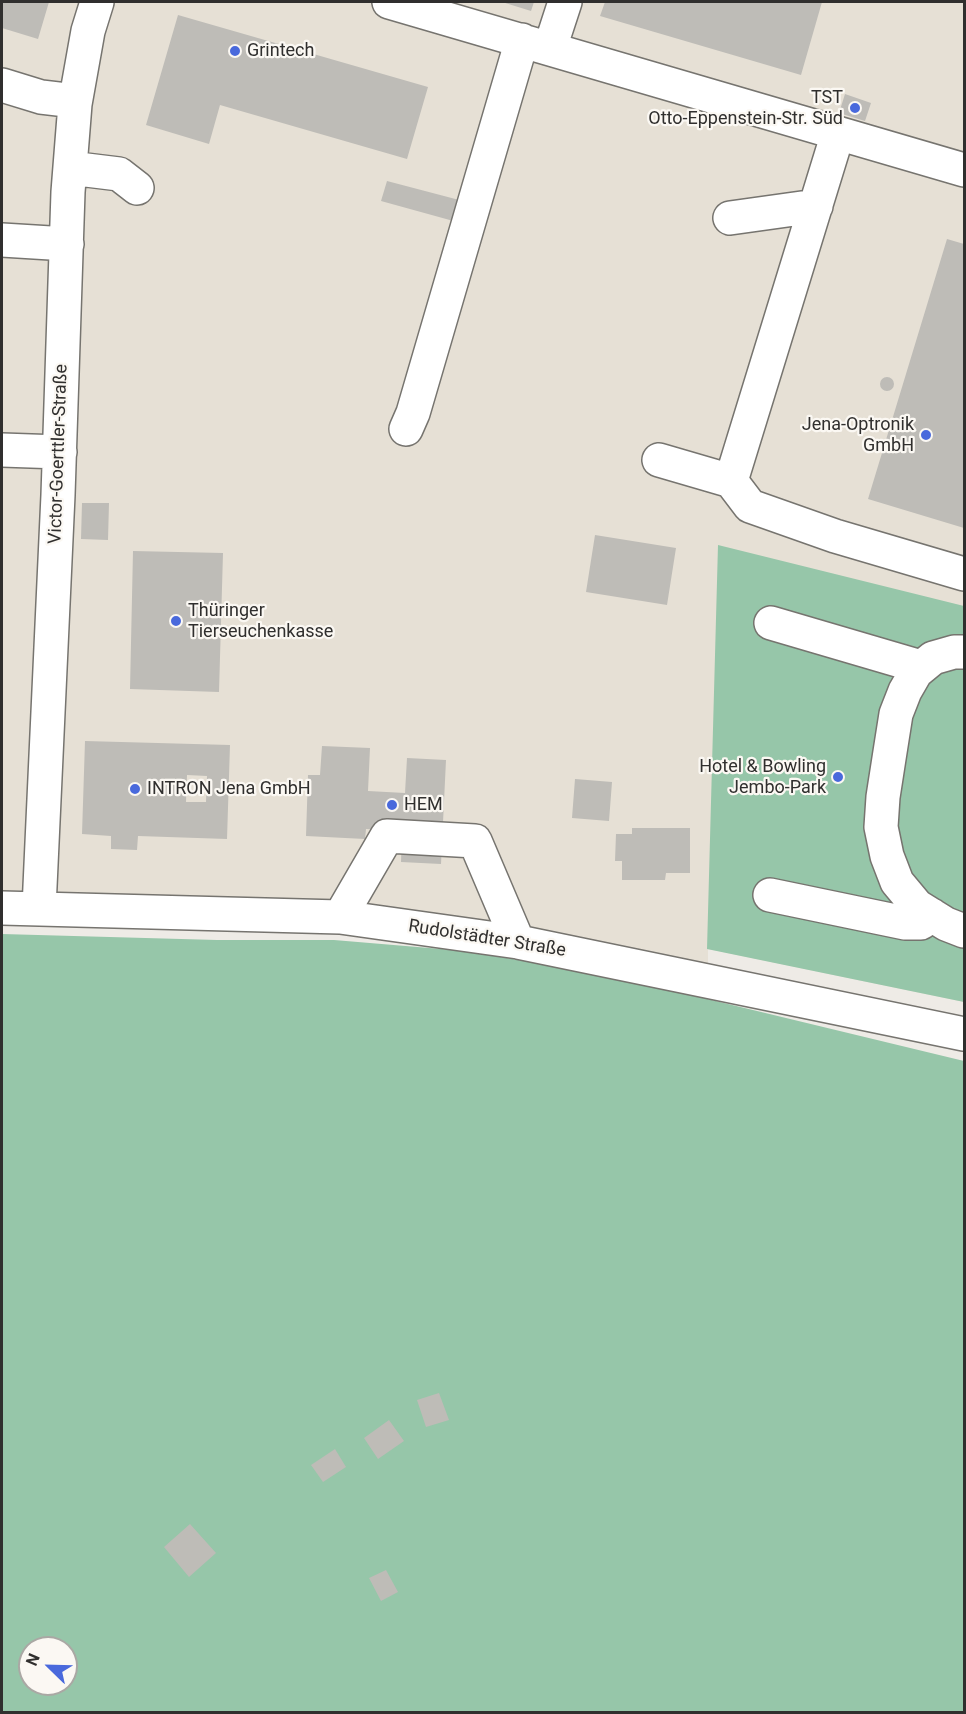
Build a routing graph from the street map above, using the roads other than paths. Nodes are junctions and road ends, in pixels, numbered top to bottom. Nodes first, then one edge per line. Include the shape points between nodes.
1 (97, 2) edge
2 (389, 2) edge
3 (565, 2) edge
4 (438, 8) edge
5 (536, 44) junction
6 (2, 85) edge
7 (75, 101) junction
8 (838, 133) junction
9 (70, 168) junction
10 (964, 170) edge
11 (137, 188) dead end
12 (816, 206) junction
13 (730, 218) dead end
14 (2, 240) edge
15 (67, 244) junction
16 (406, 429) dead end
17 (2, 450) edge
18 (60, 452) junction
19 (659, 460) dead end
20 (731, 481) junction
21 (964, 574) edge
22 (771, 624) dead end
23 (964, 652) edge
24 (921, 668) junction
25 (770, 894) dead end
26 (2, 908) edge
27 (39, 909) junction
28 (932, 915) junction
29 (340, 917) junction
30 (964, 931) edge
31 (518, 942) junction
32 (964, 1035) edge

1 - 7 street, Victor-Goerttler-Straße
2 - 4 street
3 - 5 street
4 - 5 street
5 - 8 street
5 - 16 street
6 - 7 street via 41,97
7 - 9 street, Victor-Goerttler-Straße
8 - 10 street
8 - 12 street
9 - 11 street via 119,174
9 - 15 street, Victor-Goerttler-Straße
12 - 13 street
12 - 20 street
14 - 15 street
15 - 18 street, Victor-Goerttler-Straße
17 - 18 street
18 - 27 street, Victor-Goerttler-Straße
19 - 20 street
20 - 21 street via 750,506 835,537
22 - 24 street
23 - 24 street via 933,658
24 - 28 street via 904,691 896,714 881,827 886,856 897,882 917,906
25 - 28 street via 905,923 921,923
26 - 27 street, Rudolstädter Straße
27 - 29 street, Rudolstädter Straße
28 - 30 street
29 - 31 street, Rudolstädter Straße
29 - 31 street via 387,836 475,841
31 - 32 street, Rudolstädter Straße

